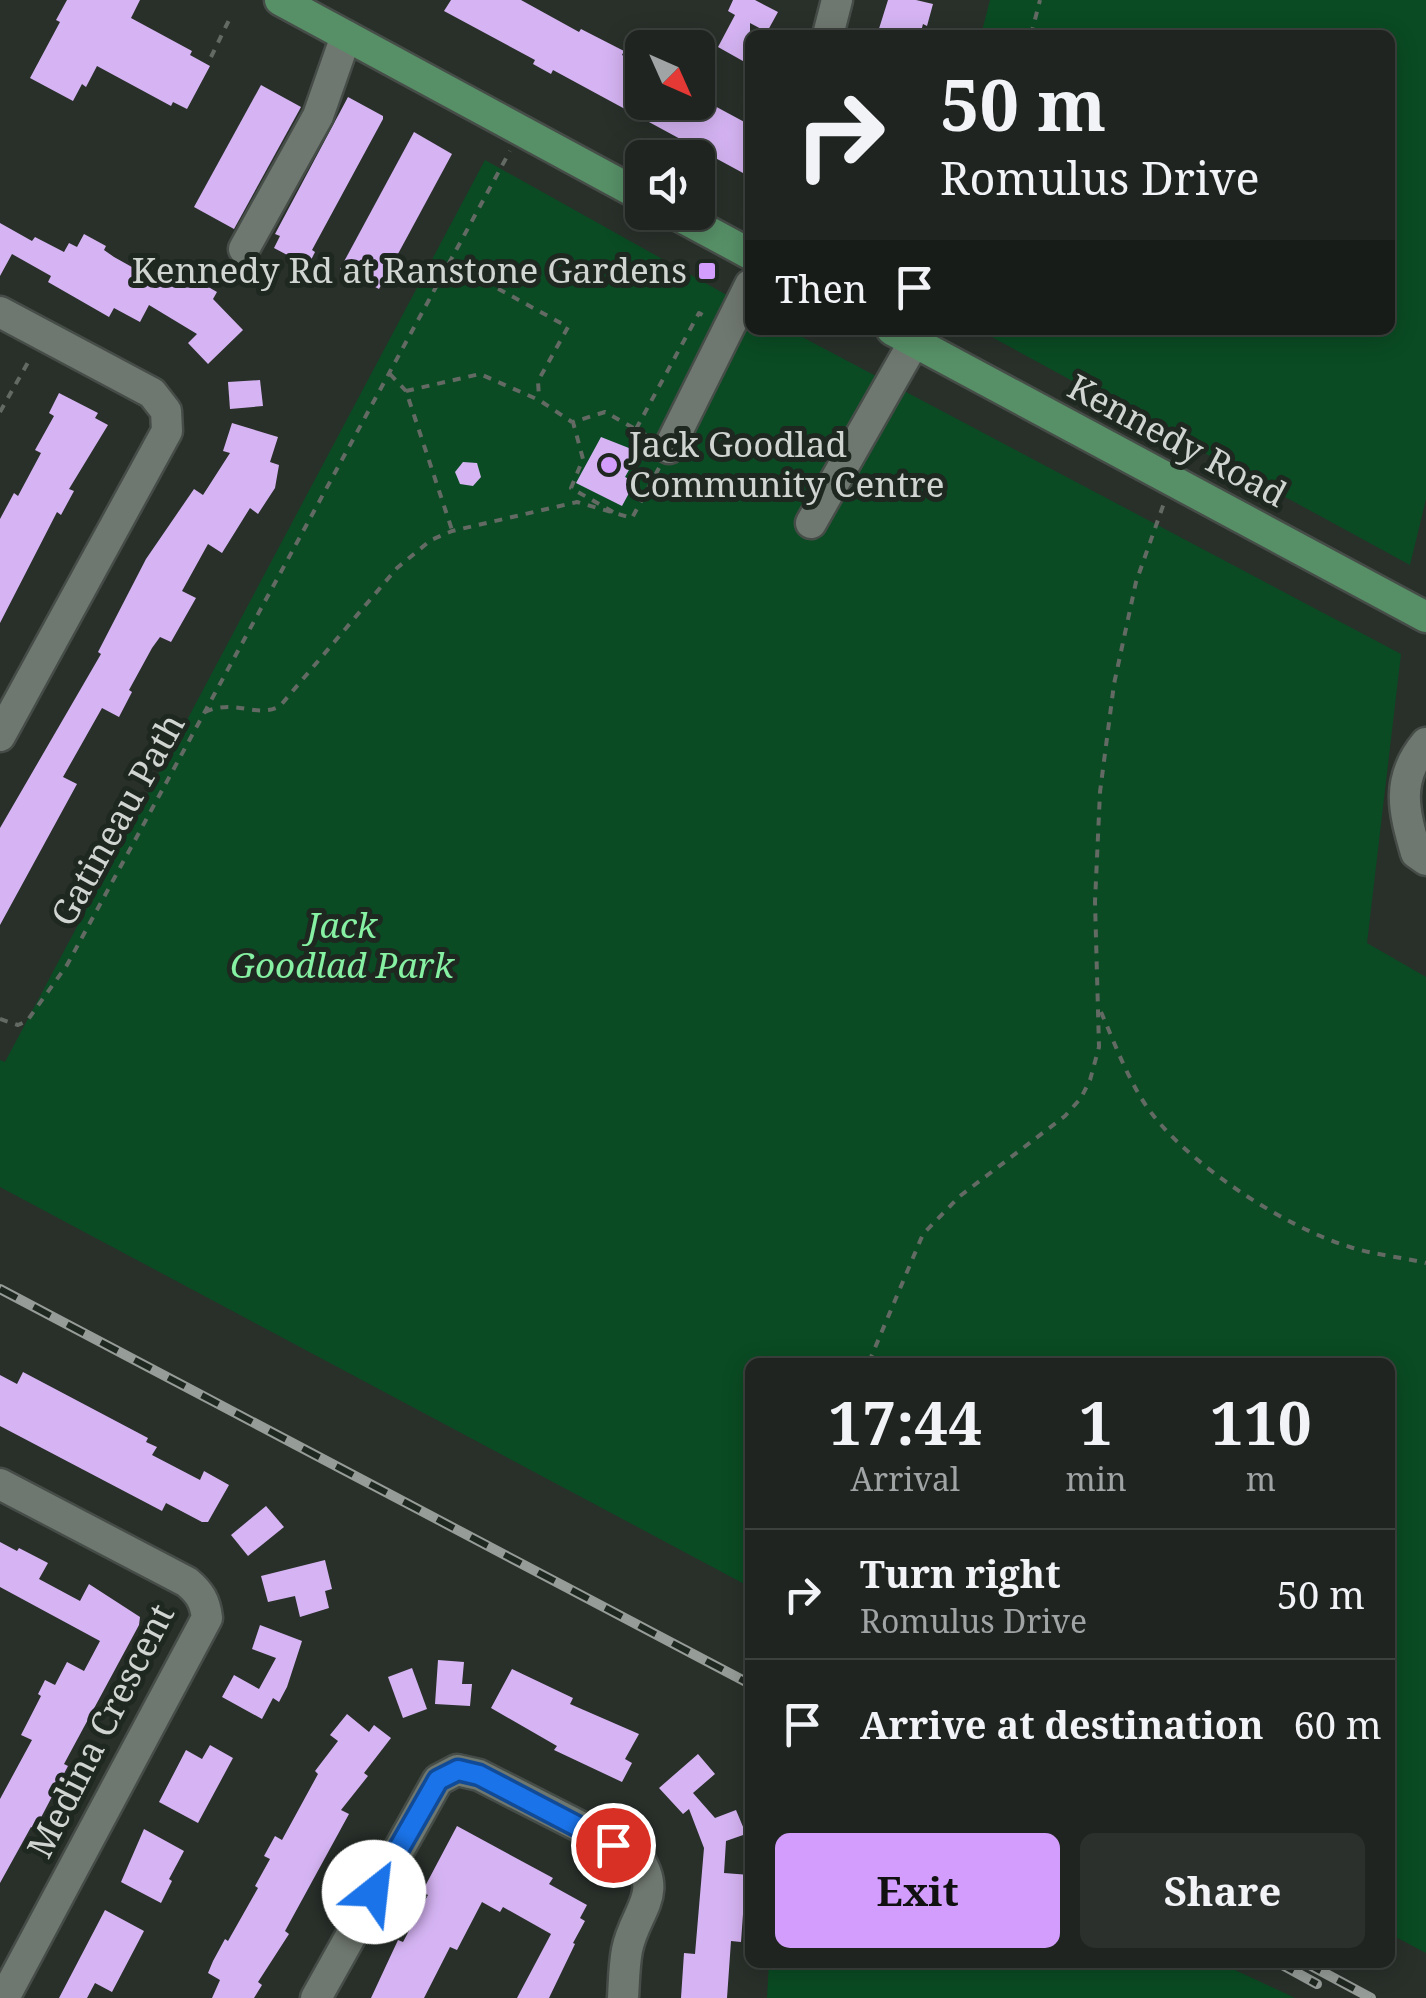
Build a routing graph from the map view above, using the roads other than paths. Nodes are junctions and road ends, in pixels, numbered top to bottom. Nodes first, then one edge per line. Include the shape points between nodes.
1 (280, 0) edge
2 (837, 0) edge
3 (829, 30) edge
4 (346, 36) junction
5 (625, 187) edge
6 (705, 230) edge
7 (244, 249) dead end
8 (745, 251) edge
9 (745, 295) edge
10 (0, 312) edge
11 (903, 336) edge
12 (669, 448) road end
13 (811, 523) dead end
14 (1426, 618) edge
15 (0, 736) edge
16 (1426, 742) edge
17 (1426, 860) edge
18 (0, 1484) edge
19 (4, 1998) edge
20 (316, 1998) edge
21 (623, 1998) edge

1 - 4 main road
2 - 3 street
4 - 5 main road
4 - 7 street via 318,116
6 - 8 main road
9 - 12 street
10 - 15 street via 152,393 166,411 167,431
11 - 13 street
11 - 14 main road, Kennedy Road
16 - 17 street via 1405,780 1405,813 1416,853
18 - 19 street, Medina Crescent via 187,1582 206,1604 206,1618
20 - 21 street via 438,1780 458,1770 636,1855 648,1872 650,1892 627,1948

